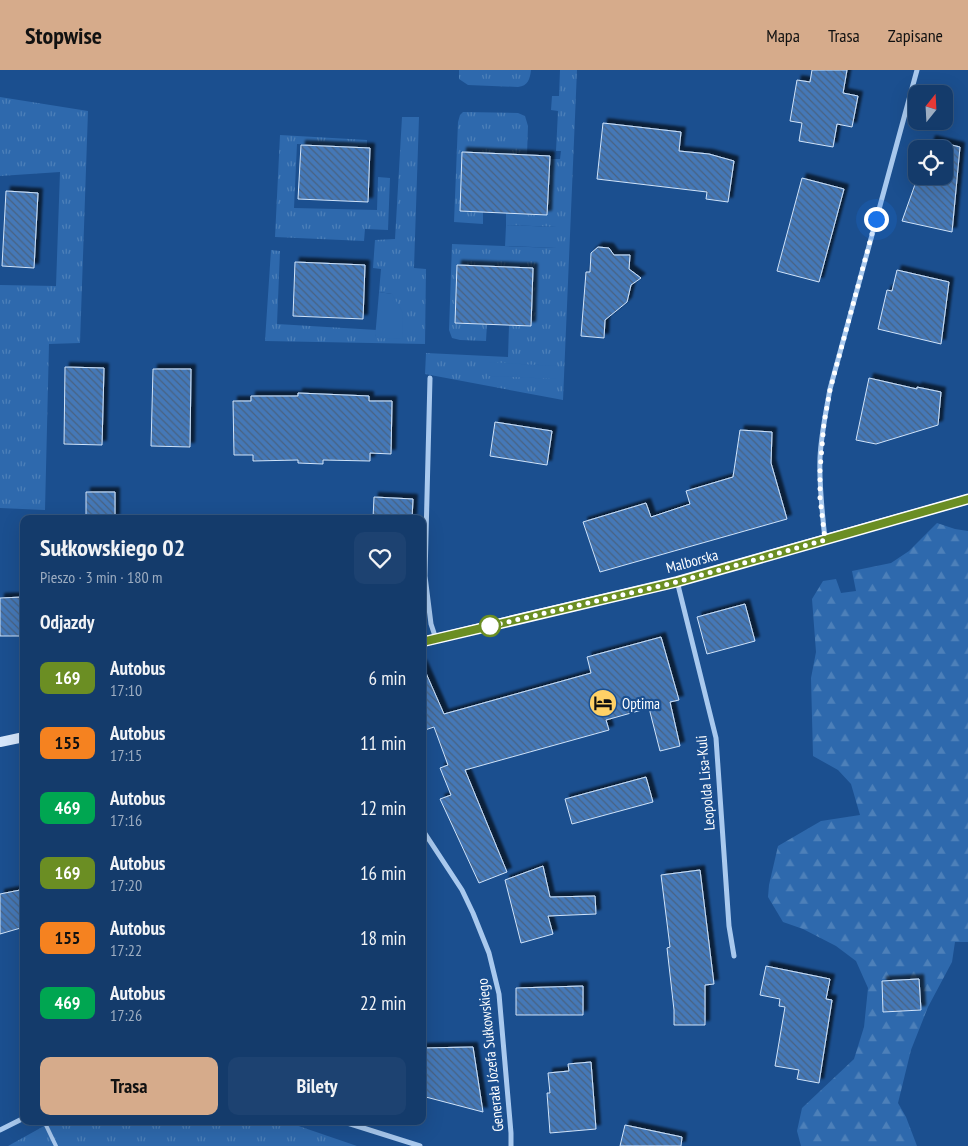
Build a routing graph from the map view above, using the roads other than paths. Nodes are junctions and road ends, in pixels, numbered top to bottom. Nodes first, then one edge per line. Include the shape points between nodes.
1 (917, 70) edge
2 (430, 378) dead end
3 (968, 500) edge
4 (426, 536) edge
5 (825, 540) junction
6 (677, 582) junction
7 (426, 583) edge
8 (436, 639) junction
9 (426, 641) edge
10 (20, 738) edge
11 (0, 742) edge
12 (426, 834) edge
13 (734, 956) dead end
14 (20, 1120) edge
15 (46, 1125) edge
16 (354, 1125) edge
17 (0, 1130) edge
18 (56, 1146) edge
19 (420, 1146) edge
20 (511, 1146) edge

1 - 5 street via 824,423 820,498
2 - 4 street
3 - 5 street, Malborska
5 - 6 street, Malborska
6 - 8 street, Malborska
6 - 13 street, Leopolda Lisa-Kuli via 716,738 729,926
7 - 8 street
8 - 9 street, Malborska
10 - 11 street
12 - 20 street, Generała Józefa Sułkowskiego via 462,890 493,966 499,994
14 - 17 street
15 - 18 lane
16 - 19 street

